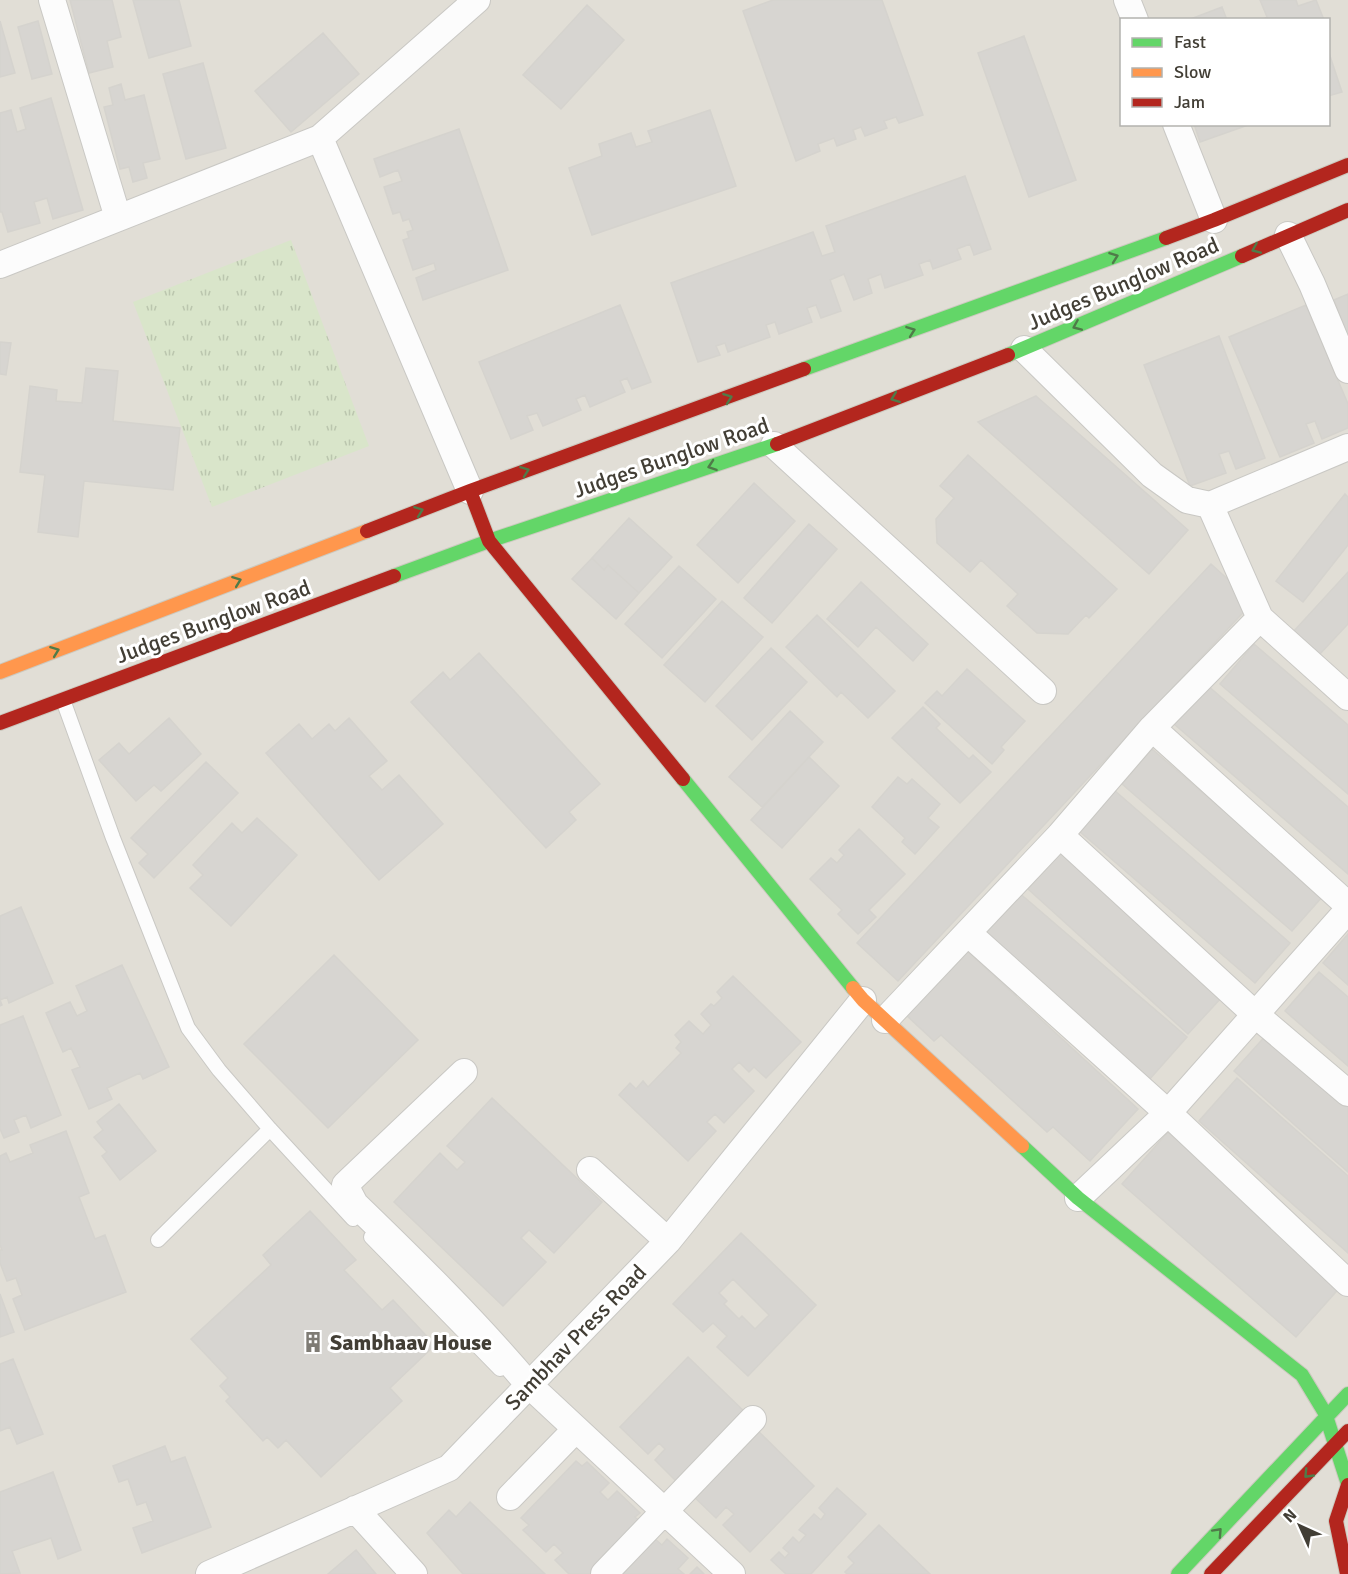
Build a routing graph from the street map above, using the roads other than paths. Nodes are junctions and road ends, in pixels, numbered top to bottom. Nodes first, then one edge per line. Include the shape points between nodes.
1 (52, 0) edge
2 (477, 0) edge
3 (1127, 0) edge
4 (1134, 18) edge
5 (1177, 126) edge
6 (320, 138) junction
7 (1348, 165) edge
8 (1348, 210) edge
9 (118, 218) junction
10 (1214, 220) junction
11 (1288, 235) junction
12 (0, 265) edge
13 (1024, 349) junction
14 (1348, 370) edge
15 (774, 445) junction
16 (1348, 447) edge
17 (470, 492) junction
18 (1210, 505) junction
19 (489, 542) junction
20 (1260, 618) junction
21 (0, 672) edge
22 (1042, 691) dead end
23 (1348, 698) edge
24 (63, 700) junction
25 (0, 723) edge
26 (1152, 728) junction
27 (1060, 835) junction
28 (1348, 905) edge
29 (1348, 910) edge
30 (969, 934) junction
31 (863, 1000) junction
32 (1256, 1015) junction
33 (885, 1020) junction
34 (464, 1072) dead end
35 (1348, 1093) edge
36 (1168, 1113) junction
37 (270, 1129) junction
38 (590, 1170) dead end
39 (1078, 1198) junction
40 (158, 1240) dead end
41 (668, 1241) junction
42 (1348, 1283) edge
43 (525, 1389) junction
44 (1348, 1394) edge
45 (1326, 1418) junction
46 (753, 1419) dead end
47 (576, 1429) junction
48 (1348, 1431) edge
49 (1336, 1444) junction
50 (1348, 1484) edge
51 (510, 1497) dead end
52 (355, 1509) junction
53 (664, 1511) junction
54 (209, 1574) edge
55 (414, 1574) edge
56 (604, 1574) edge
57 (732, 1574) edge
58 (1178, 1574) edge
59 (1211, 1574) edge
60 (1347, 1574) edge

1 - 9 street
2 - 6 street
3 - 4 street
5 - 10 street
6 - 9 street
6 - 17 street
7 - 10 main road, Judges Bunglow Road
8 - 11 main road, Judges Bunglow Road
9 - 12 street
17 -> 10 main road, Judges Bunglow Road
11 -> 13 main road, Judges Bunglow Road
11 - 14 street
13 -> 15 main road, Judges Bunglow Road
13 - 18 street via 1152,475 1187,500
15 -> 19 main road, Judges Bunglow Road
15 - 22 street
16 - 18 street
17 - 19 main road
21 -> 17 main road, Judges Bunglow Road
18 - 20 street
19 - 24 main road, Judges Bunglow Road
19 - 31 main road
20 - 23 street
20 - 26 street
24 - 25 main road, Judges Bunglow Road
24 - 37 lane via 188,1028
26 - 27 street
26 - 28 street
27 - 30 street
27 - 32 street
29 - 32 street
30 - 33 street
30 - 36 street
31 - 33 main road
31 - 41 street, Sambhav Press Road
32 - 35 street
32 - 36 street
33 - 39 main road
34 - 43 street via 345,1185 355,1204 502,1353
36 - 39 street
36 - 42 street
37 - 40 lane
37 - 43 lane via 303,1167
38 - 41 street
39 - 45 main road via 1302,1376
41 - 43 street, Sambhav Press Road
43 - 47 street
43 - 52 street, Sambhav Press Road via 449,1468
44 - 45 main road
45 - 49 main road
58 -> 45 main road
46 - 53 street
47 - 51 street
47 - 53 street
48 - 49 main road
49 - 50 main road
49 -> 59 main road
50 - 60 main road via 1336,1521
52 - 54 street, Sambhav Press Road
52 - 55 street
53 - 56 street
53 - 57 street

